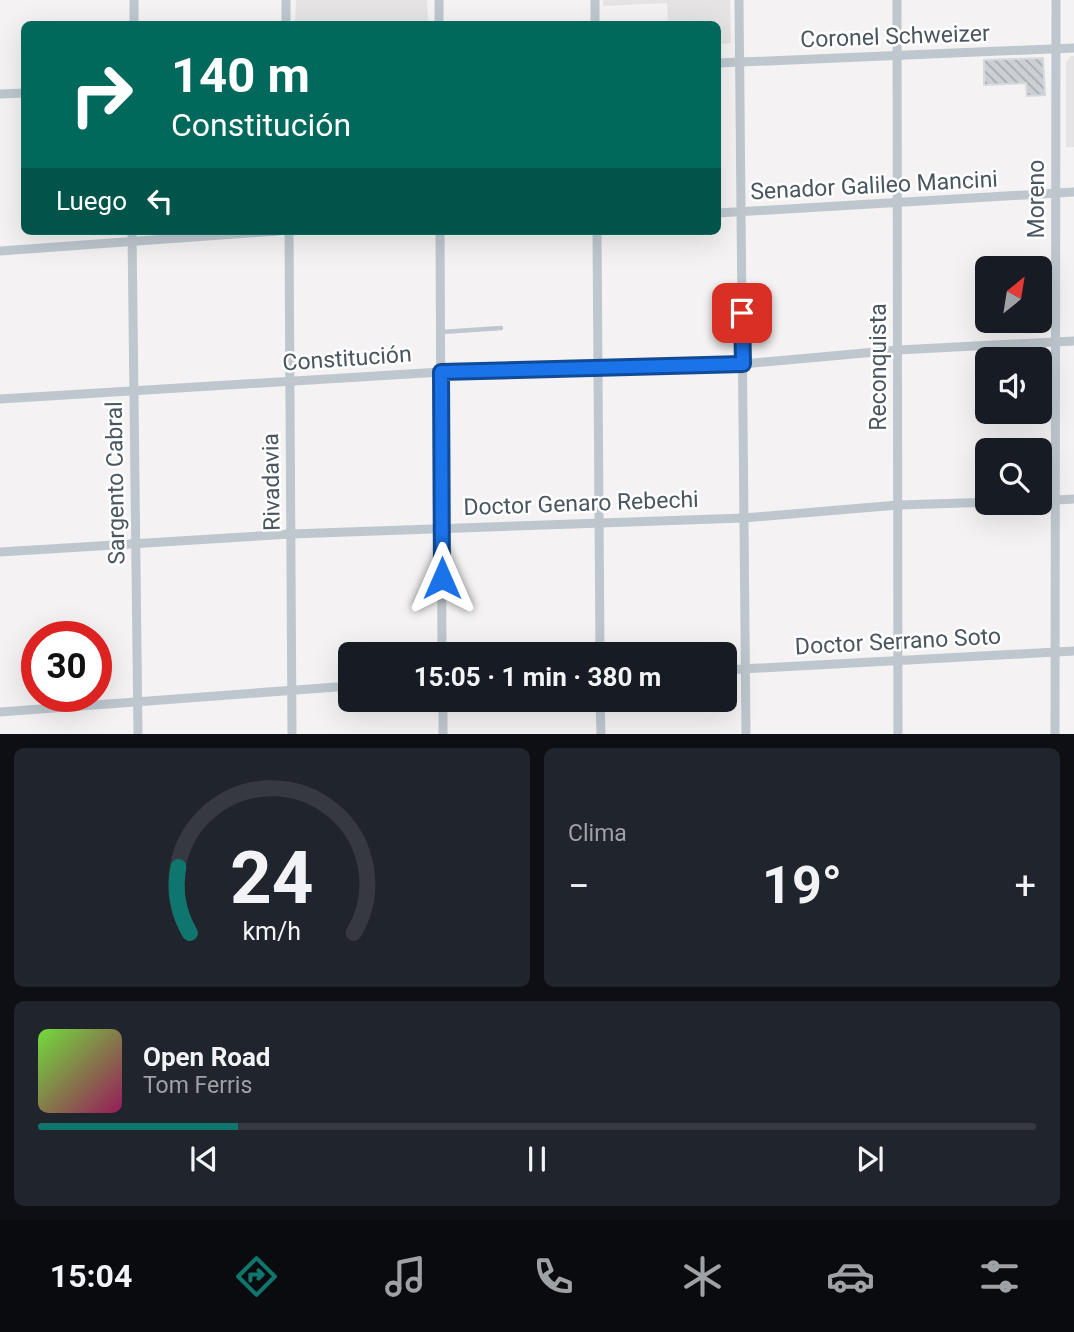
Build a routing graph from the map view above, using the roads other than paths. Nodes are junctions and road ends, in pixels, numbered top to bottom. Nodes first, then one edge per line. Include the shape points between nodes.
1 (134, 0) edge
2 (286, 0) edge
3 (439, 0) edge
4 (595, 0) edge
5 (739, 0) edge
6 (897, 0) edge
7 (1056, 0) edge
8 (134, 21) edge
9 (286, 21) edge
10 (439, 21) edge
11 (595, 21) edge
12 (1074, 48) edge
13 (1056, 49) junction
14 (897, 56) junction
15 (740, 62) junction
16 (721, 63) edge
17 (21, 93) edge
18 (0, 94) edge
19 (1074, 192) edge
20 (1055, 194) junction
21 (897, 202) junction
22 (741, 211) junction
23 (721, 213) edge
24 (132, 235) edge
25 (225, 235) edge
26 (289, 235) edge
27 (440, 235) edge
28 (597, 235) edge
29 (132, 242) junction
30 (0, 251) edge
31 (501, 328) dead end
32 (441, 332) junction
33 (1074, 341) edge
34 (1055, 343) junction
35 (898, 349) junction
36 (743, 364) junction
37 (598, 370) junction
38 (441, 372) junction
39 (290, 382) junction
40 (132, 390) junction
41 (0, 399) edge
42 (1074, 499) edge
43 (1052, 500) edge
44 (1055, 500) junction
45 (975, 503) edge
46 (898, 505) junction
47 (744, 518) junction
48 (599, 522) junction
49 (442, 526) junction
50 (291, 534) junction
51 (136, 542) junction
52 (0, 552) edge
53 (442, 642) edge
54 (600, 642) edge
55 (1074, 651) edge
56 (1055, 652) junction
57 (898, 660) junction
58 (737, 669) edge
59 (745, 669) junction
60 (338, 687) edge
61 (291, 689) junction
62 (138, 701) junction
63 (0, 712) edge
64 (443, 712) edge
65 (600, 712) edge
66 (138, 733) edge
67 (292, 733) edge
68 (443, 733) edge
69 (601, 733) edge
70 (746, 733) edge
71 (898, 733) edge
72 (1055, 733) edge

1 - 8 street
2 - 9 street
3 - 10 street
4 - 11 street
5 - 15 street
6 - 14 street, Reconquista
7 - 13 street, Moreno
12 - 13 street, Coronel Schweizer
13 - 14 street, Coronel Schweizer
13 - 20 street, Moreno
14 - 15 street, Coronel Schweizer
14 - 21 street, Reconquista
15 - 16 street, Coronel Schweizer
15 - 22 street
17 - 18 street
19 - 20 street, Senador Galileo Mancini
20 - 21 street, Senador Galileo Mancini
20 - 34 street, Moreno
21 - 22 street, Senador Galileo Mancini
21 - 35 street, Reconquista
22 - 23 street, Senador Galileo Mancini
22 - 36 street
24 - 29 street, Sargento Cabral
25 - 29 street
26 - 39 street, Rivadavia
27 - 32 street
28 - 37 street
29 - 30 street
29 - 40 street, Sargento Cabral
31 - 32 lane
32 - 38 street
33 - 34 street, Constitución
34 - 35 street, Constitución
34 - 44 street, Moreno
35 - 36 street, Constitución
35 - 46 street, Reconquista
36 - 37 street, Constitución
36 - 47 street
37 - 38 street, Constitución
37 - 48 street
38 - 39 street, Constitución
38 - 49 street
39 - 40 street, Constitución
39 - 50 street, Rivadavia
40 - 41 street, Constitución
40 - 51 street, Sargento Cabral
42 - 44 street
43 - 44 street
44 - 56 street, Moreno
45 - 46 street, Doctor Genaro Rebechi
46 - 47 street, Doctor Genaro Rebechi
46 - 57 street, Reconquista
47 - 48 street, Doctor Genaro Rebechi
47 - 59 street
48 - 49 street, Doctor Genaro Rebechi
48 - 54 street
49 - 50 street, Doctor Genaro Rebechi
49 - 53 street
50 - 51 street, Doctor Genaro Rebechi
50 - 61 street, Rivadavia
51 - 52 street, Doctor Genaro Rebechi
51 - 62 street, Sargento Cabral
55 - 56 street, Doctor Serrano Soto
56 - 57 street, Doctor Serrano Soto
56 - 72 street, Moreno
57 - 59 street, Doctor Serrano Soto
57 - 71 street, Reconquista
58 - 59 street, Doctor Serrano Soto
59 - 70 street
60 - 61 street
61 - 62 street
61 - 67 street, Rivadavia
62 - 63 street
62 - 66 street, Sargento Cabral
64 - 68 street
65 - 69 street

